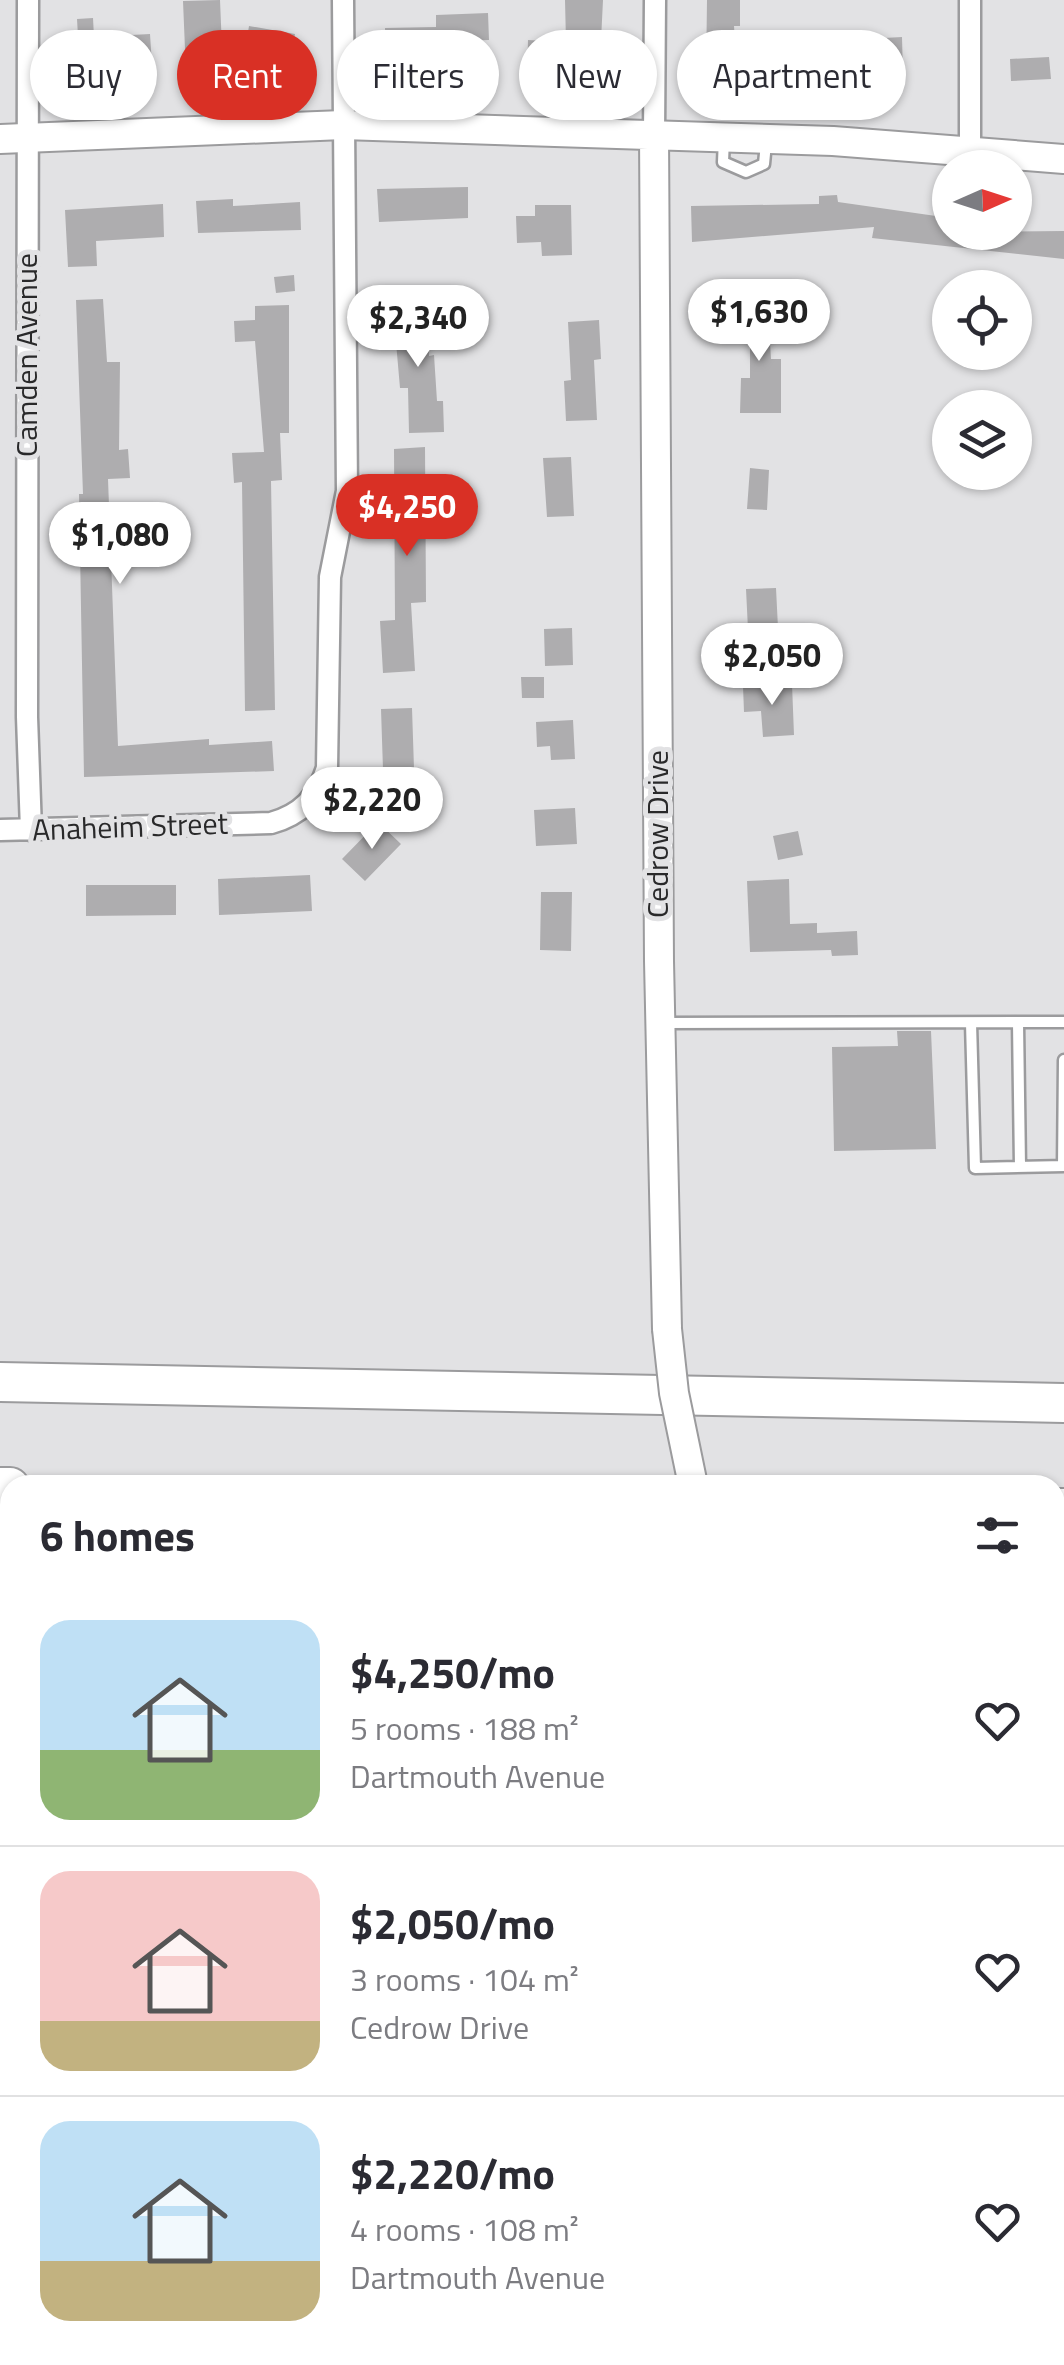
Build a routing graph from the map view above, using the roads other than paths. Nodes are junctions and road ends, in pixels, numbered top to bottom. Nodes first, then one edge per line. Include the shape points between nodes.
1 (28, 0) edge
2 (343, 0) edge
3 (655, 0) edge
4 (970, 0) edge
5 (344, 125) junction
6 (654, 134) junction
7 (14, 138) edge
8 (970, 150) edge
9 (932, 151) edge
10 (1032, 157) edge
11 (1064, 159) edge
12 (0, 830) edge
13 (30, 830) junction
14 (1064, 1022) edge
15 (660, 1023) junction
16 (971, 1023) junction
17 (1018, 1023) junction
18 (1064, 1060) edge
19 (1064, 1166) edge
20 (1020, 1168) junction
21 (0, 1382) edge
22 (1064, 1403) edge
23 (691, 1475) edge

1 - 7 street, Camden Avenue
2 - 5 street
3 - 6 street, Cedrow Drive
4 - 8 street
5 - 6 street
5 - 7 street
5 - 13 street, Anaheim Street via 347,491 330,577 327,768 312,799 271,823
6 - 9 street
6 - 15 street, Cedrow Drive
7 - 13 street, Camden Avenue
10 - 11 street
12 - 13 street, Anaheim Street
14 - 17 lane
15 - 16 lane
15 - 23 street, Cedrow Drive, bridge via 666,1329
16 - 17 lane
16 - 20 lane via 975,1168
17 - 20 lane
18 - 19 lane
19 - 20 lane
21 - 22 highway

